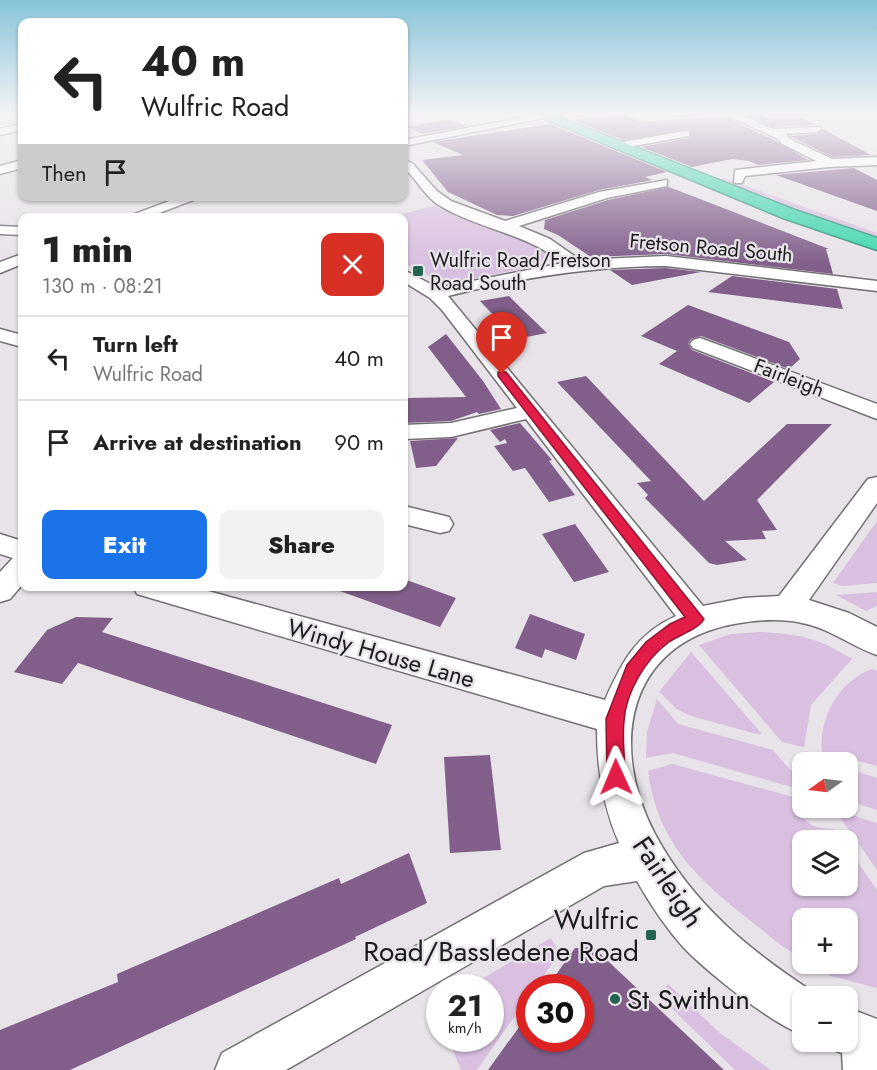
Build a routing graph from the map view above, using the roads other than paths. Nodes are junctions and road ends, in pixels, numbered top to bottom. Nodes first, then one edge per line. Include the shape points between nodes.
1 (662, 164) edge
2 (696, 164) edge
3 (817, 164) edge
4 (18, 165) edge
5 (408, 167) edge
6 (2, 168) edge
7 (738, 180) junction
8 (665, 182) dead end
9 (183, 201) edge
10 (146, 213) edge
11 (504, 226) junction
12 (0, 230) edge
13 (877, 230) edge
14 (18, 231) edge
15 (877, 244) edge
16 (18, 261) edge
17 (575, 264) junction
18 (0, 268) edge
19 (408, 277) edge
20 (877, 286) edge
21 (436, 294) junction
22 (0, 335) edge
23 (18, 340) edge
24 (700, 344) dead end
25 (531, 411) junction
26 (877, 412) edge
27 (408, 433) edge
28 (877, 485) edge
29 (408, 516) edge
30 (440, 524) dead end
31 (0, 544) edge
32 (18, 550) edge
33 (18, 571) edge
34 (0, 591) edge
35 (165, 591) edge
36 (788, 607) junction
37 (696, 619) junction
38 (877, 642) edge
39 (615, 719) junction
40 (645, 859) junction
41 (792, 1005) edge
42 (239, 1070) edge

1 - 15 highway
2 - 7 highway
3 - 7 street via 739,173
4 - 6 street
5 - 11 street via 441,201
7 - 13 highway
8 - 11 street via 604,195
9 - 10 street
11 - 17 street via 543,242
12 - 14 street
16 - 18 street
17 - 20 street, Fretson Road South via 666,261
17 - 21 street, Fretson Road South
19 - 21 street
21 - 25 street
22 - 23 street
24 - 26 street, Fairleigh
25 - 27 street via 466,426
25 - 37 street
28 - 36 street
29 - 30 street
31 - 32 street
33 - 34 street
35 - 39 street, Windy House Lane
36 - 37 street, Fairleigh via 749,608
36 - 38 street, Fairleigh via 841,622
37 - 39 street, Fairleigh via 675,628 652,646 632,670
39 - 40 street, Fairleigh via 616,777 626,817
40 - 41 street, Fairleigh via 699,932
40 - 42 street via 598,867

